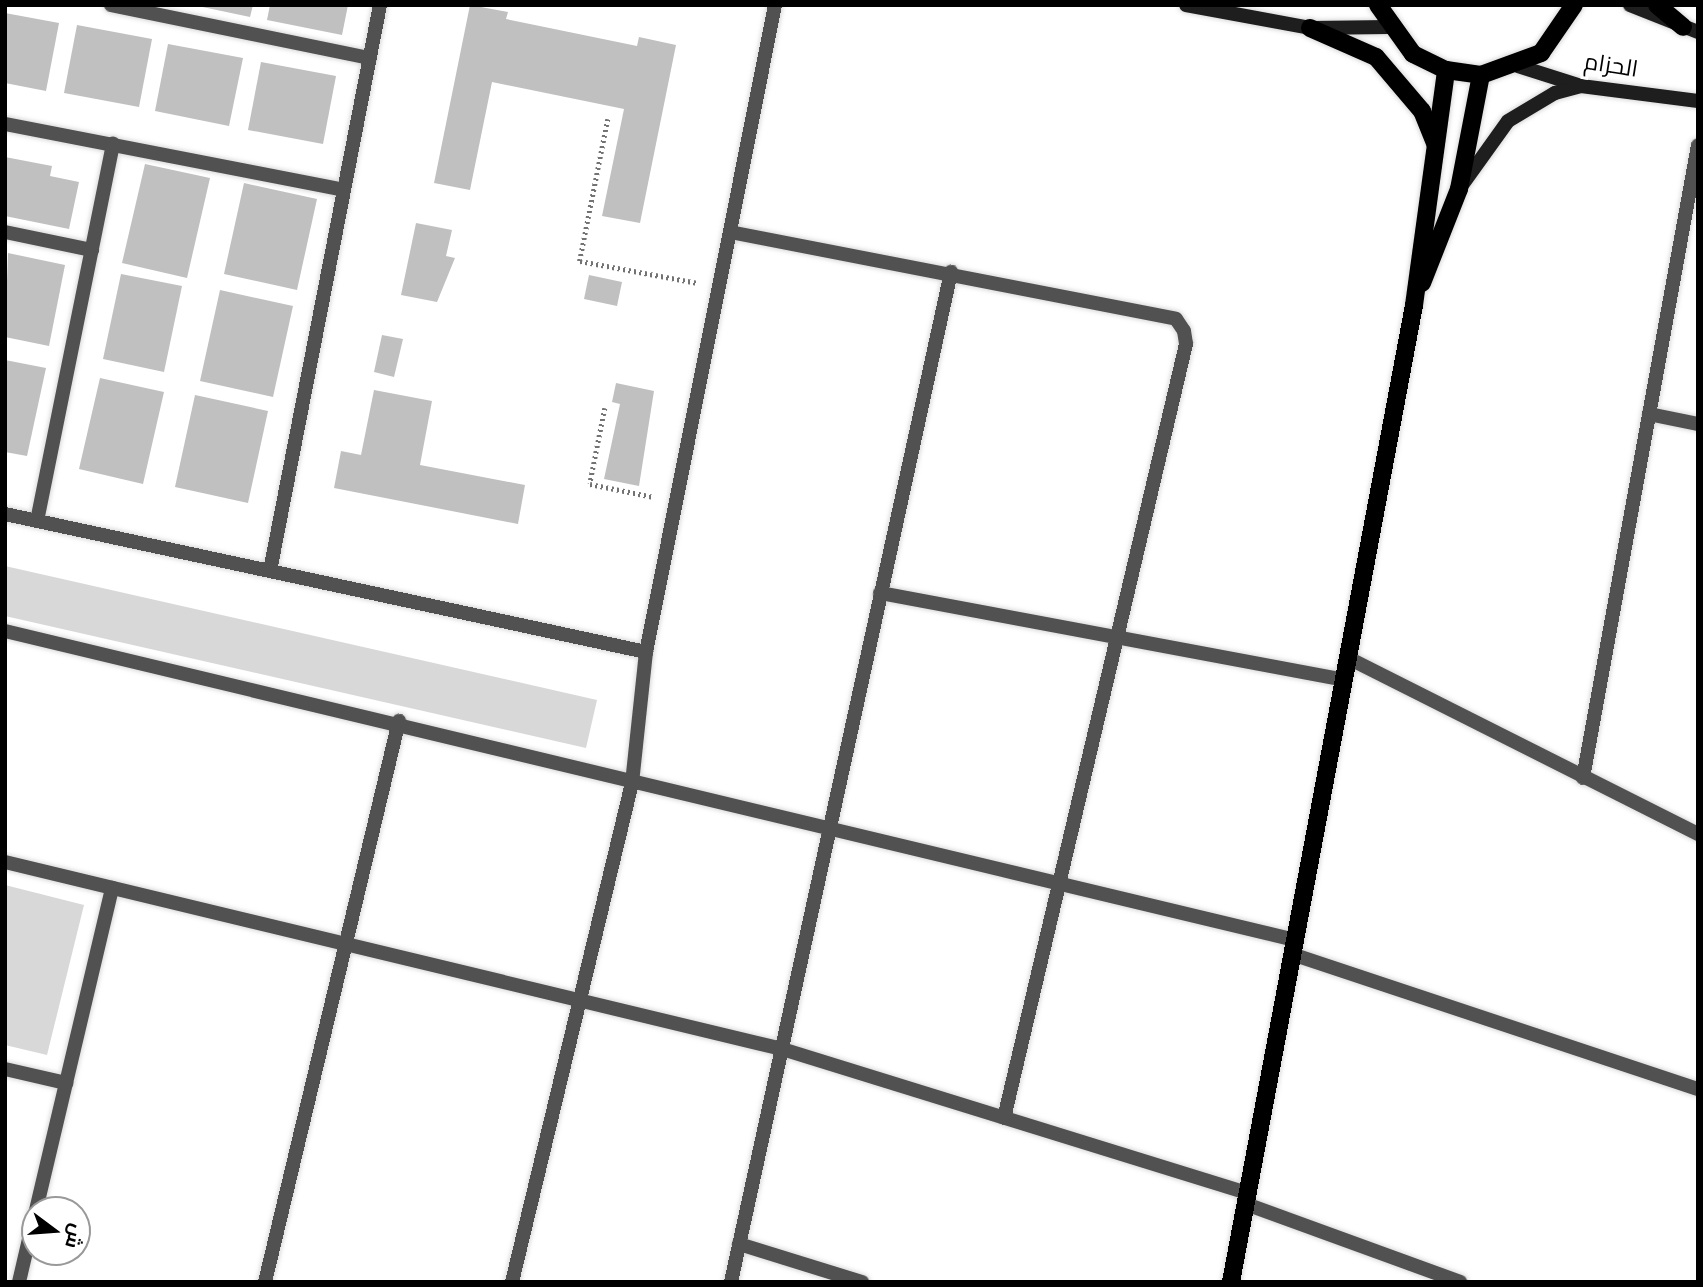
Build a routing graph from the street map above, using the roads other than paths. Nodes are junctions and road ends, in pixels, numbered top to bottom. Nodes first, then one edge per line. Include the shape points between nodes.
1 (111, 5) edge
2 (380, 5) edge
3 (775, 5) edge
4 (1186, 5) edge
5 (1378, 5) edge
6 (1574, 5) edge
7 (1630, 5) edge
8 (1657, 5) edge
9 (1389, 27) junction
10 (1310, 28) junction
11 (1690, 29) edge
12 (370, 58) junction
13 (1518, 66) junction
14 (1446, 70) junction
15 (1481, 75) junction
16 (1581, 86) junction
17 (1698, 101) edge
18 (5, 124) edge
19 (113, 145) junction
20 (1435, 145) junction
21 (1698, 145) edge
22 (1459, 189) junction
23 (344, 190) junction
24 (5, 232) edge
25 (730, 232) junction
26 (92, 250) junction
27 (951, 272) junction
28 (1413, 305) junction
29 (1649, 415) junction
30 (1698, 424) edge
31 (5, 514) edge
32 (37, 520) junction
33 (270, 571) junction
34 (880, 593) junction
35 (5, 631) edge
36 (1116, 637) junction
37 (646, 652) junction
38 (1348, 658) junction
39 (1343, 680) junction
40 (399, 722) junction
41 (1583, 778) junction
42 (632, 783) junction
43 (829, 828) junction
44 (1698, 834) edge
45 (5, 862) edge
46 (1057, 887) junction
47 (112, 888) junction
48 (346, 943) junction
49 (1294, 947) junction
50 (581, 996) junction
51 (782, 1049) junction
52 (5, 1069) edge
53 (66, 1083) junction
54 (1698, 1089) edge
55 (1004, 1118) junction
56 (39, 1196) edge
57 (1247, 1198) junction
58 (739, 1244) junction
59 (265, 1282) edge
60 (512, 1282) edge
61 (731, 1282) edge
62 (862, 1282) edge
63 (1231, 1282) edge
64 (1460, 1282) edge

1 - 12 street
2 - 12 street
3 - 25 street
4 - 10 main road
5 - 9 main road
6 - 13 main road via 1559,35
7 - 11 main road
8 - 11 main road
9 - 10 main road
9 - 14 main road via 1413,54
10 - 20 main road via 1376,57 1422,111
12 - 23 street
13 - 15 main road
13 - 16 main road, الحزام
14 - 15 main road
14 - 20 main road
15 - 22 main road
16 - 17 main road, الحزام
16 - 22 main road via 1555,93 1508,121
18 - 19 street
19 - 23 street
19 - 26 street
20 - 28 main road
21 - 29 street
22 - 28 main road
23 - 33 street
24 - 26 street
25 - 27 street
25 - 37 street
26 - 32 street
27 - 34 street
27 - 36 street via 1176,319 1184,331
28 - 38 main road
29 - 30 street
29 - 41 street
31 - 32 street
32 - 33 street
33 - 37 street
34 - 36 street
34 - 43 street
35 - 40 street
36 - 39 street
36 - 46 street
37 - 42 street
38 - 39 main road
38 - 41 street
39 - 49 main road
40 - 42 street
40 - 48 street
41 - 44 street
42 - 43 street
42 - 50 street
43 - 46 street
43 - 51 street
45 - 47 street
46 - 49 street
46 - 55 street
47 - 48 street
47 - 53 street
48 - 50 street
48 - 59 street
49 - 54 street
49 - 57 main road
50 - 51 street
50 - 60 street
51 - 55 street
51 - 58 street
52 - 53 street
53 - 56 street
55 - 57 street
57 - 63 main road
57 - 64 street
58 - 61 street
58 - 62 street

